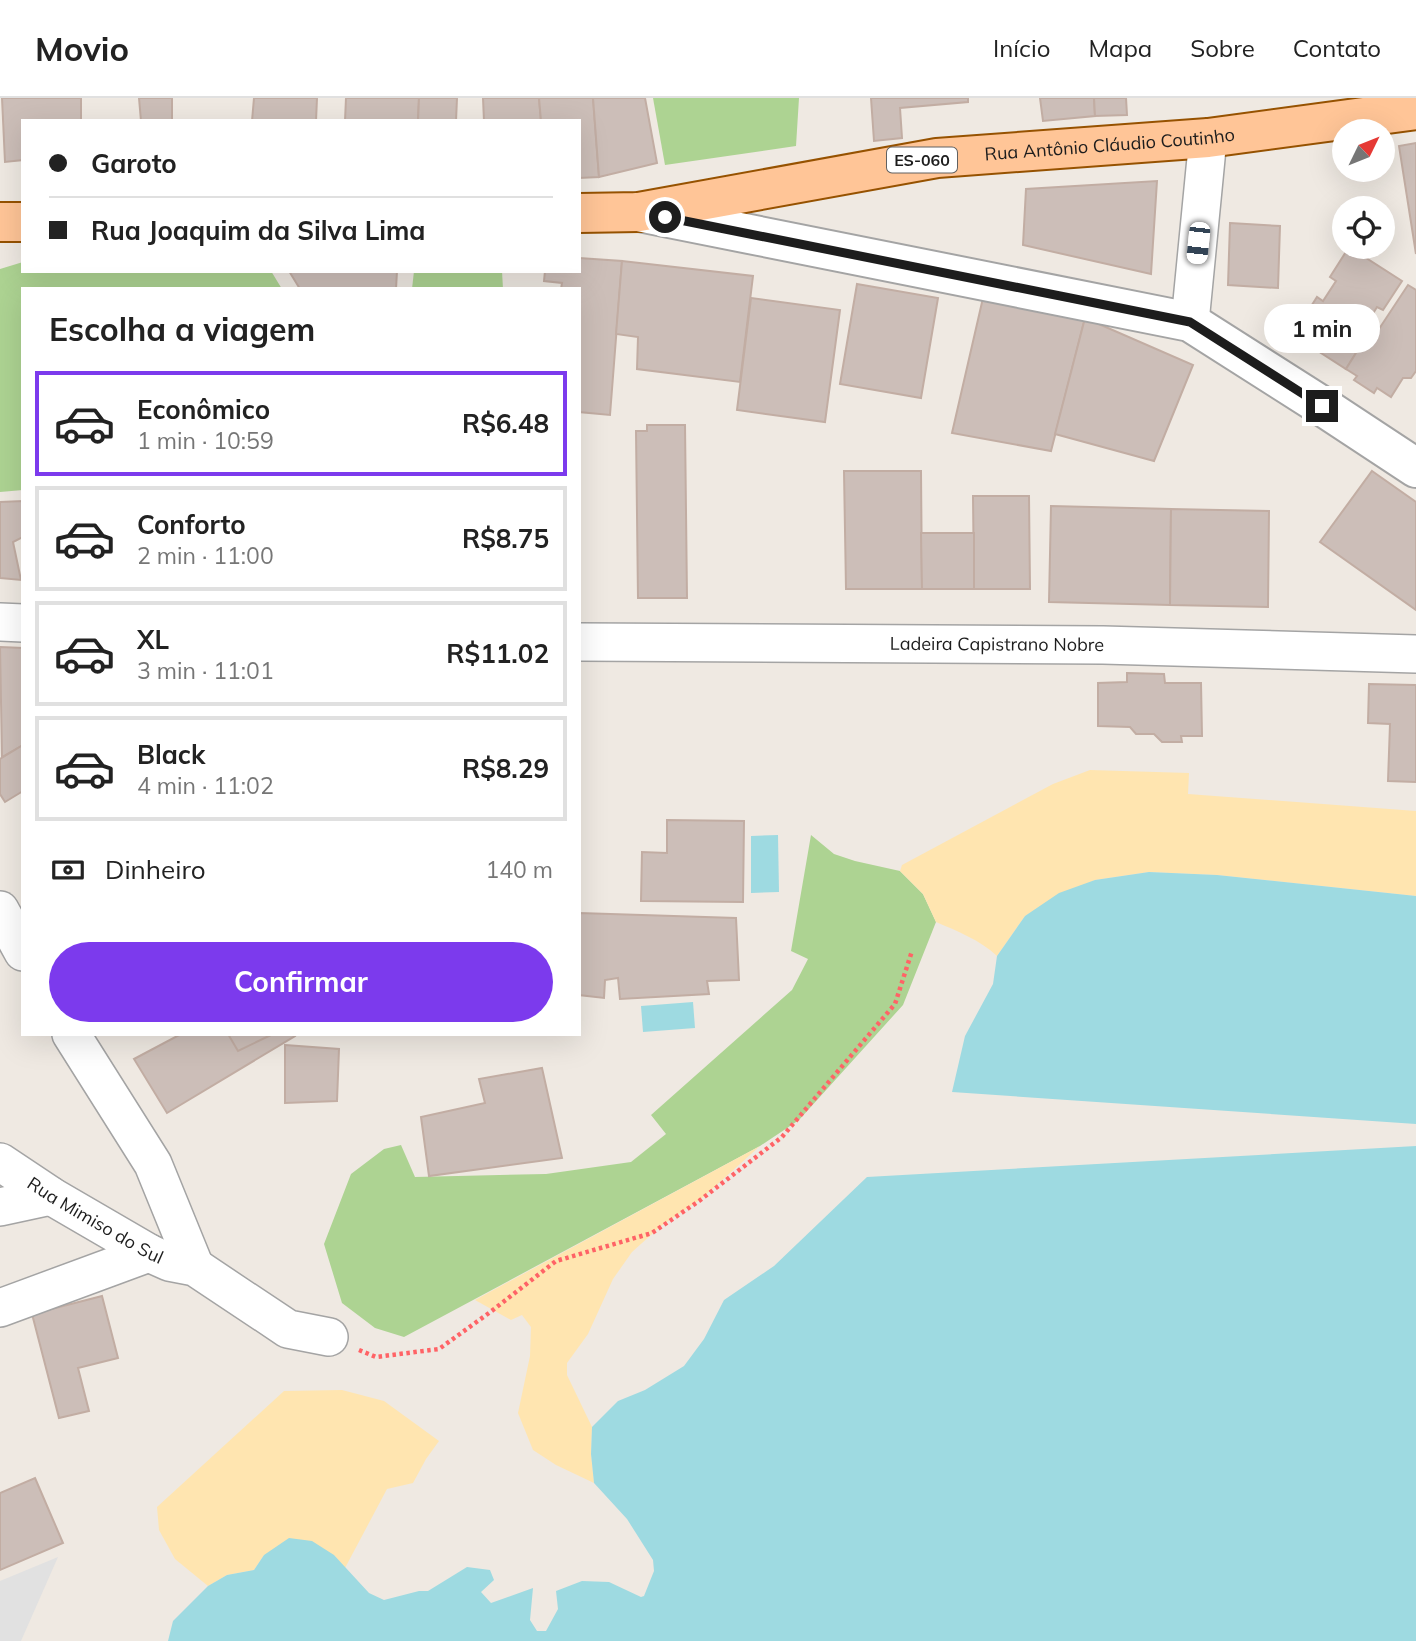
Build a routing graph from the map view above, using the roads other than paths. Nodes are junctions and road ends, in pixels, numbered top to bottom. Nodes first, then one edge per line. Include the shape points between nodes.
1 (1416, 110) edge
2 (1208, 138) junction
3 (639, 212) junction
4 (581, 213) edge
5 (0, 222) edge
6 (21, 222) edge
7 (1190, 322) junction
8 (1416, 468) edge
9 (0, 622) edge
10 (21, 623) edge
11 (581, 642) edge
12 (1416, 654) edge
13 (0, 909) edge
14 (21, 948) edge
15 (72, 1036) edge
16 (0, 1162) edge
17 (51, 1196) junction
18 (0, 1207) edge
19 (149, 1253) junction
20 (195, 1267) junction
21 (0, 1308) edge
22 (329, 1337) road end

1 - 2 main road, Rua Antônio Cláudio Coutinho / ES-060
2 - 3 main road, Rua Antônio Cláudio Coutinho / ES-060 via 937,158
2 - 7 street
3 - 4 main road, ES-060
3 - 7 street
5 - 6 main road
7 - 8 street
9 - 10 street
11 - 12 street, Ladeira Capistrano Nobre via 1103,645
13 - 14 street
15 - 20 street via 153,1164
16 - 17 street, Rua Mimiso do Sul
17 - 18 street
17 - 19 street, Rua Mimiso do Sul
19 - 20 street, Rua Mimiso do Sul
19 - 21 street
20 - 22 street via 288,1329

